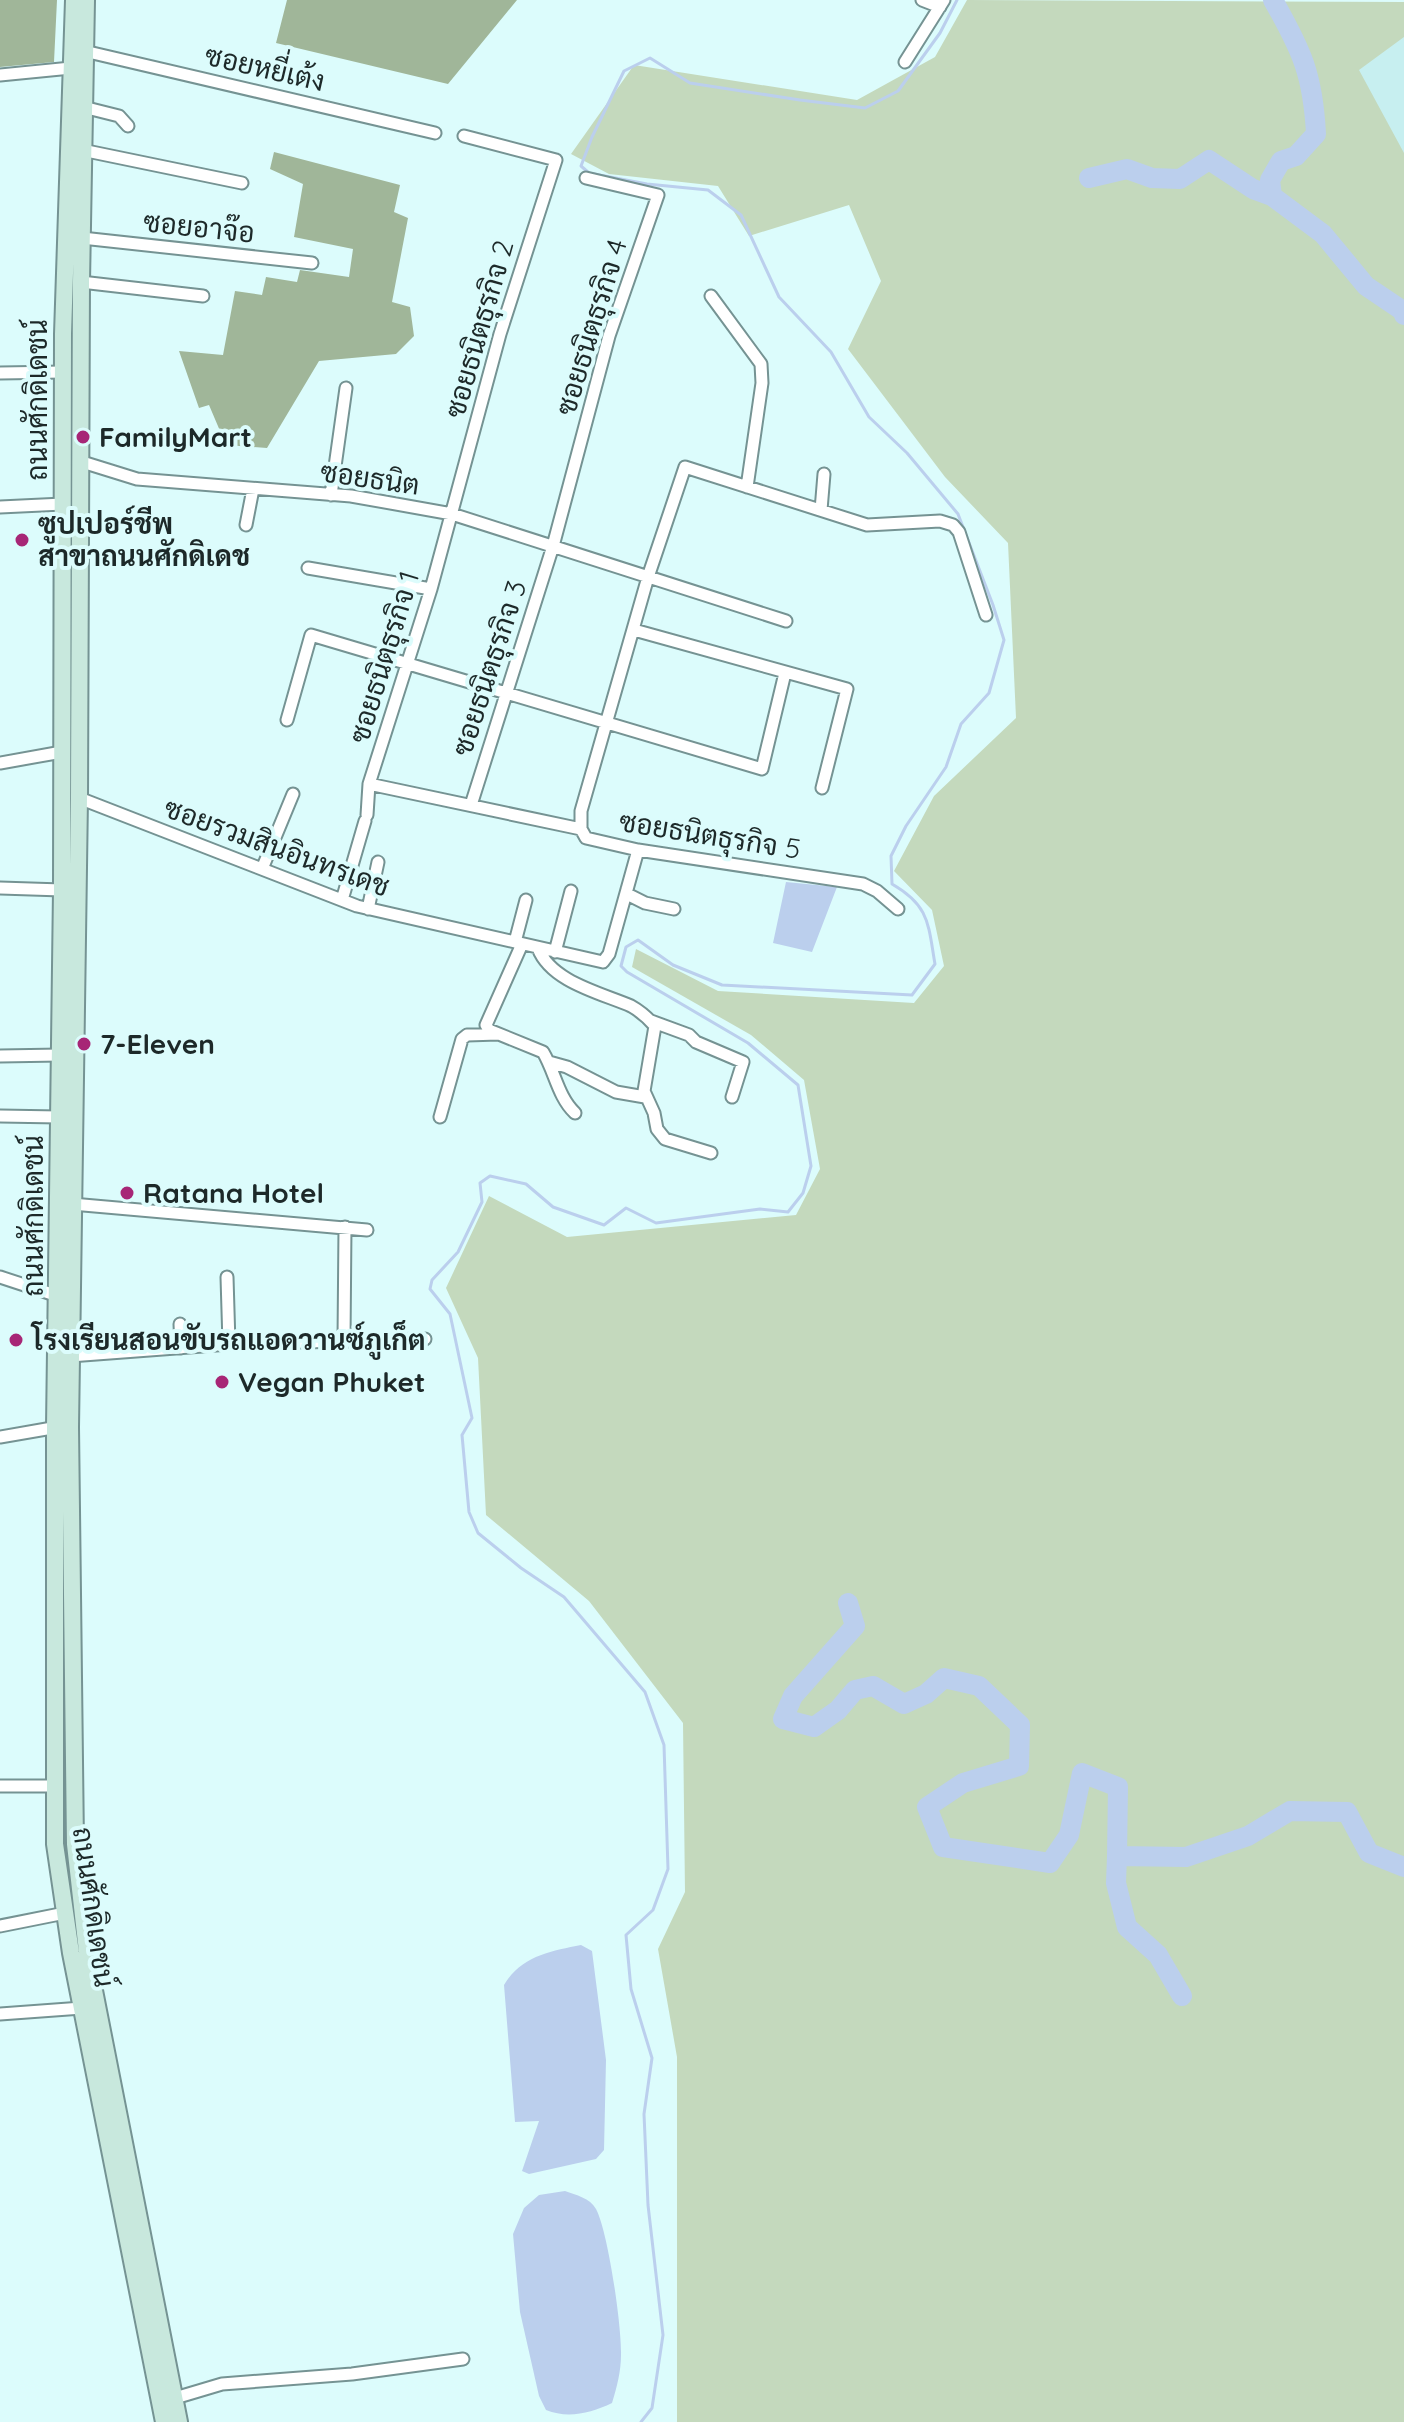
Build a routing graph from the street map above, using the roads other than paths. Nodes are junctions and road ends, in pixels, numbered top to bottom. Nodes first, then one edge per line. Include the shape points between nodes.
1 (74, 0) edge
2 (86, 0) edge
3 (922, 0) edge
4 (942, 4) edge
5 (84, 51) junction
6 (905, 62) dead end
7 (71, 68) junction
8 (0, 75) edge
9 (83, 107) junction
10 (128, 126) dead end
11 (435, 133) dead end
12 (464, 136) dead end
13 (82, 150) junction
14 (586, 178) dead end
15 (242, 183) dead end
16 (82, 238) junction
17 (312, 263) dead end
18 (81, 282) junction
19 (203, 296) dead end
20 (711, 296) dead end
21 (63, 372) junction
22 (0, 373) edge
23 (346, 388) dead end
24 (79, 461) junction
25 (824, 474) dead end
26 (747, 487) junction
27 (253, 489) junction
28 (331, 495) junction
29 (63, 504) junction
30 (0, 507) edge
31 (821, 510) junction
32 (452, 514) junction
33 (246, 525) dead end
34 (553, 546) junction
35 (308, 568) dead end
36 (648, 577) junction
37 (431, 589) junction
38 (986, 615) dead end
39 (786, 621) dead end
40 (634, 630) junction
41 (406, 662) junction
42 (785, 673) junction
43 (506, 692) junction
44 (287, 720) dead end
45 (607, 723) junction
46 (62, 752) junction
47 (0, 763) edge
48 (369, 784) junction
49 (822, 788) dead end
50 (293, 794) dead end
51 (79, 798) junction
52 (471, 805) junction
53 (581, 829) junction
54 (638, 850) junction
55 (378, 862) dead end
56 (262, 869) junction
57 (0, 888) edge
58 (627, 888) junction
59 (62, 890) junction
60 (571, 891) dead end
61 (342, 900) junction
62 (526, 900) dead end
63 (368, 909) junction
64 (674, 909) dead end
65 (898, 909) dead end
66 (518, 943) junction
67 (538, 948) junction
68 (555, 952) junction
69 (651, 1021) junction
70 (500, 1034) junction
71 (60, 1055) junction
72 (0, 1056) edge
73 (549, 1062) junction
74 (645, 1097) junction
75 (732, 1097) dead end
76 (575, 1113) dead end
77 (0, 1116) edge
78 (59, 1117) junction
79 (440, 1117) dead end
80 (711, 1153) dead end
81 (72, 1204) junction
82 (345, 1227) junction
83 (367, 1230) dead end
84 (65, 1254) junction
85 (0, 1277) edge
86 (227, 1277) dead end
87 (58, 1296) junction
88 (180, 1324) dead end
89 (425, 1339) dead end
90 (344, 1340) junction
91 (229, 1344) junction
92 (181, 1348) junction
93 (70, 1356) junction
94 (62, 1427) junction
95 (0, 1437) edge
96 (0, 1786) edge
97 (55, 1786) junction
98 (65, 1913) junction
99 (0, 1926) edge
100 (82, 2008) junction
101 (0, 2014) edge
102 (463, 2359) dead end
103 (175, 2398) junction
104 (164, 2422) edge
105 (179, 2422) edge

1 - 7 main road, ถนนศักดิเดชน์
2 - 5 main road, ถนนศักดิเดชน์
3 - 4 street
4 - 6 street
5 - 9 main road, ถนนศักดิเดชน์
5 - 11 street, ซอยหยี่เต้ง
7 - 8 street
7 - 21 main road, ถนนศักดิเดชน์
9 - 10 street via 119,116
9 - 13 main road, ถนนศักดิเดชน์
12 - 32 street, ซอยธนิตธุรกิจ 2 via 556,160 500,334
13 - 15 street
13 - 16 main road, ถนนศักดิเดชน์
14 - 34 street, ซอยธนิตธุรกิจ 4 via 658,195 609,336
16 - 17 street, ซอยอาจ๊อ
16 - 18 main road, ถนนศักดิเดชน์
18 - 19 street
18 - 24 main road, ถนนศักดิเดชน์
20 - 26 street via 761,364
21 - 22 street
21 - 29 main road, ถนนศักดิเดชน์
23 - 28 street
24 - 27 street, ซอยธนิต via 137,479
24 - 51 main road, ถนนศักดิเดชน์
25 - 31 street
26 - 31 street
26 - 36 street, ซอยธนิตธุรกิจ 5 via 685,467
27 - 28 street, ซอยธนิต
27 - 33 street
28 - 32 street, ซอยธนิต
29 - 30 street
29 - 46 main road, ถนนศักดิเดชน์
31 - 38 street via 867,525 953,525
32 - 34 street, ซอยธนิต
32 - 37 street, ซอยธนิตธุรกิจ 1
34 - 36 street, ซอยธนิต
34 - 43 street, ซอยธนิตธุรกิจ 3
35 - 37 street
36 - 39 street, ซอยธนิต
36 - 40 street, ซอยธนิตธุรกิจ 5
37 - 41 street, ซอยธนิตธุรกิจ 1
40 - 42 street
40 - 45 street, ซอยธนิตธุรกิจ 5
41 - 43 street
41 - 44 street via 311,635
41 - 48 street, ซอยธนิตธุรกิจ 1
42 - 45 street via 762,769
42 - 49 street via 847,689
43 - 45 street
43 - 52 street, ซอยธนิตธุรกิจ 3
45 - 53 street, ซอยธนิตธุรกิจ 5 via 581,811
46 - 47 street
46 - 59 main road, ถนนศักดิเดชน์
48 - 52 street
48 - 61 street, ซอยธนิตธุรกิจ 1 via 366,818
50 - 56 street
51 - 56 street, ซอยรวมสินอินทรเดช
51 - 81 main road, ถนนศักดิเดชน์
52 - 53 street
53 - 54 street, ซอยธนิตธุรกิจ 5 via 586,838
54 - 58 street
54 - 65 street, ซอยธนิตธุรกิจ 5 via 863,884
55 - 63 street
56 - 61 street, ซอยรวมสินอินทรเดช
57 - 59 street
58 - 64 street via 627,894 640,901
58 - 68 street, ซอยรวมสินอินทรเดช via 603,962
59 - 71 main road, ถนนศักดิเดชน์
60 - 68 street
61 - 63 street, ซอยรวมสินอินทรเดช
62 - 66 street
63 - 66 street, ซอยรวมสินอินทรเดช
66 - 67 street, ซอยรวมสินอินทรเดช
66 - 70 street via 487,1022 489,1030
67 - 68 street, ซอยรวมสินอินทรเดช
67 - 69 street via 541,957 583,988 632,1007
69 - 74 street via 655,1031
69 - 75 street via 743,1062
70 - 73 street via 543,1052
70 - 79 street via 464,1036
71 - 72 street
71 - 78 main road, ถนนศักดิเดชน์
73 - 74 street via 616,1092
73 - 76 street
74 - 80 street via 665,1139
77 - 78 street
78 - 84 main road, ถนนศักดิเดชน์
81 - 82 street
81 - 84 main road, ถนนศักดิเดชน์
82 - 83 street
82 - 90 street
84 - 87 main road, ถนนศักดิเดชน์
84 - 93 main road, ถนนศักดิเดชน์
85 - 87 street
86 - 91 street
87 - 94 main road, ถนนศักดิเดชน์
88 - 92 street
89 - 90 street
90 - 91 street
91 - 92 street
92 - 93 street
93 - 94 main road, ถนนศักดิเดชน์
94 - 95 street
94 - 97 main road, ถนนศักดิเดชน์
94 - 103 main road, ถนนศักดิเดชน์ via 75,1844 88,1960
96 - 97 street
97 - 98 main road, ถนนศักดิเดชน์ via 55,1844
98 - 99 street
98 - 100 main road, ถนนศักดิเดชน์
100 - 101 street
100 - 104 main road, ถนนศักดิเดชน์
102 - 103 street via 222,2384
103 - 105 main road, ถนนศักดิเดชน์

